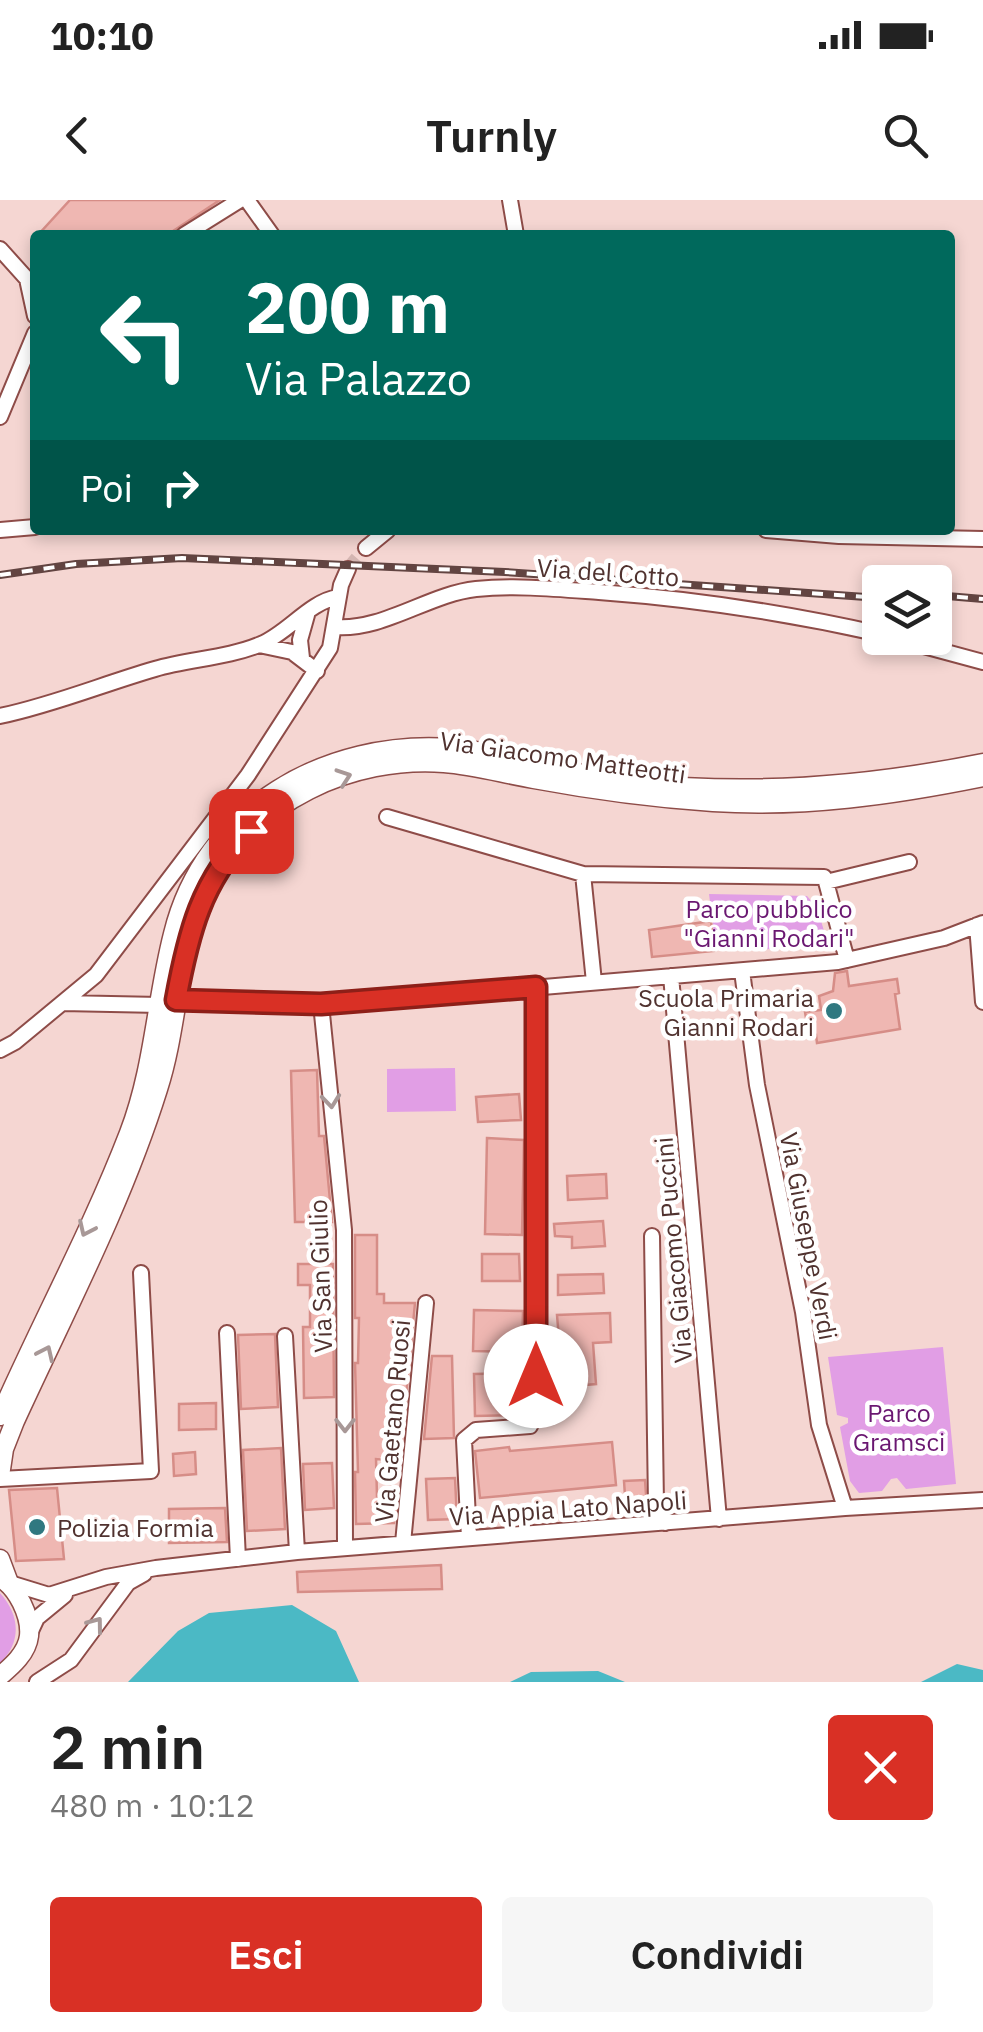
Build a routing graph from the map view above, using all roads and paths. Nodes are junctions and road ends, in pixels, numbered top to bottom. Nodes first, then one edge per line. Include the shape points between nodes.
1 (244, 200) edge
2 (510, 200) edge
3 (193, 230) edge
4 (268, 230) edge
5 (515, 230) edge
6 (0, 249) edge
7 (30, 293) edge
8 (30, 346) edge
9 (0, 417) edge
10 (30, 528) edge
11 (0, 530) edge
12 (381, 535) edge
13 (827, 535) edge
14 (983, 540) edge
15 (366, 548) tunnel mouth
16 (348, 569) tunnel mouth
17 (338, 597) junction
18 (308, 614) junction
19 (335, 628) junction
20 (862, 630) edge
21 (258, 646) junction
22 (952, 654) edge
23 (302, 658) junction
24 (983, 662) edge
25 (317, 671) junction
26 (0, 716) edge
27 (983, 763) edge
28 (983, 778) edge
29 (387, 817) dead end
30 (909, 862) dead end
31 (583, 874) junction
32 (826, 882) junction
33 (980, 924) edge
34 (847, 960) junction
35 (742, 971) junction
36 (671, 976) junction
37 (594, 982) junction
38 (536, 987) junction
39 (168, 1002) junction
40 (983, 1002) edge
41 (62, 1003) junction
42 (321, 1004) junction
43 (0, 1050) edge
44 (652, 1236) dead end
45 (141, 1273) dead end
46 (426, 1303) dead end
47 (227, 1333) dead end
48 (284, 1336) dead end
49 (0, 1416) edge
50 (0, 1477) edge
51 (983, 1500) edge
52 (844, 1508) junction
53 (720, 1519) junction
54 (665, 1524) junction
55 (469, 1538) junction
56 (403, 1543) junction
57 (345, 1548) junction
58 (298, 1552) junction
59 (0, 1559) edge
60 (238, 1559) junction
61 (156, 1568) junction
62 (4, 1581) edge
63 (78, 1586) junction
64 (29, 1636) junction
65 (0, 1676) edge
66 (37, 1682) edge

1 - 3 street
1 - 4 street
2 - 5 street
6 - 7 street via 27,279
8 - 9 street
10 - 11 street
12 - 15 street
13 - 14 street
16 - 17 street
17 - 18 street via 322,600
17 - 19 street
18 - 21 street
18 - 23 street
19 - 20 street, Via del Cotto via 472,589 549,588 663,596
19 - 25 street
21 - 23 street
21 - 26 street
22 - 24 street
23 - 25 street
25 - 41 street via 107,961
27 - 39 main road, Via Giacomo Matteotti via 883,781 719,790 634,783 454,748 396,747 343,757 296,778 223,836 198,873 174,930
39 -> 28 main road, Via Giacomo Matteotti via 210,884 236,845 302,793 346,774 446,763 633,796 718,803 810,803
29 - 31 street
30 - 32 street
31 - 32 street
31 - 37 street
32 - 34 street
33 - 34 street
33 - 40 street
34 - 35 street
35 - 36 street
35 - 52 street, Via Giuseppe Verdi via 819,1425
36 - 37 street
36 - 53 street, Via Giacomo Puccini
37 - 38 street
38 - 42 street
38 - 55 street via 536,1415 530,1426 476,1430 464,1440
39 - 41 street
39 - 42 street
39 -> 49 main road, Via Giacomo Matteotti via 130,1132
50 -> 39 main road, Via Giacomo Matteotti via 15,1421 142,1137 160,1084
41 - 43 street
42 -> 57 street, Via San Giulio via 344,1230
44 - 54 street via 656,1504
45 - 50 street via 151,1471
46 - 56 street, Via Gaetano Ruosi
47 - 60 street
48 - 58 street
51 - 52 street, Via Appia Lato Napoli
52 - 53 street, Via Appia Lato Napoli
53 - 54 street, Via Appia Lato Napoli
54 - 55 street, Via Appia Lato Napoli
55 - 56 street, Via Appia Lato Napoli
56 - 57 street, Via Appia Lato Napoli
57 - 58 street, Via Appia Lato Napoli
58 - 60 street, Via Appia Lato Napoli
59 - 62 main road
60 - 61 street, Via Appia Lato Napoli
61 - 63 street, Via Appia Lato Napoli
66 -> 61 street via 70,1660 128,1583
62 - 63 street, Via Appia Lato Napoli via 48,1595
62 - 64 main road via 20,1600
63 - 64 street, Via Appia Lato Napoli via 37,1618
64 - 65 main road via 18,1660

